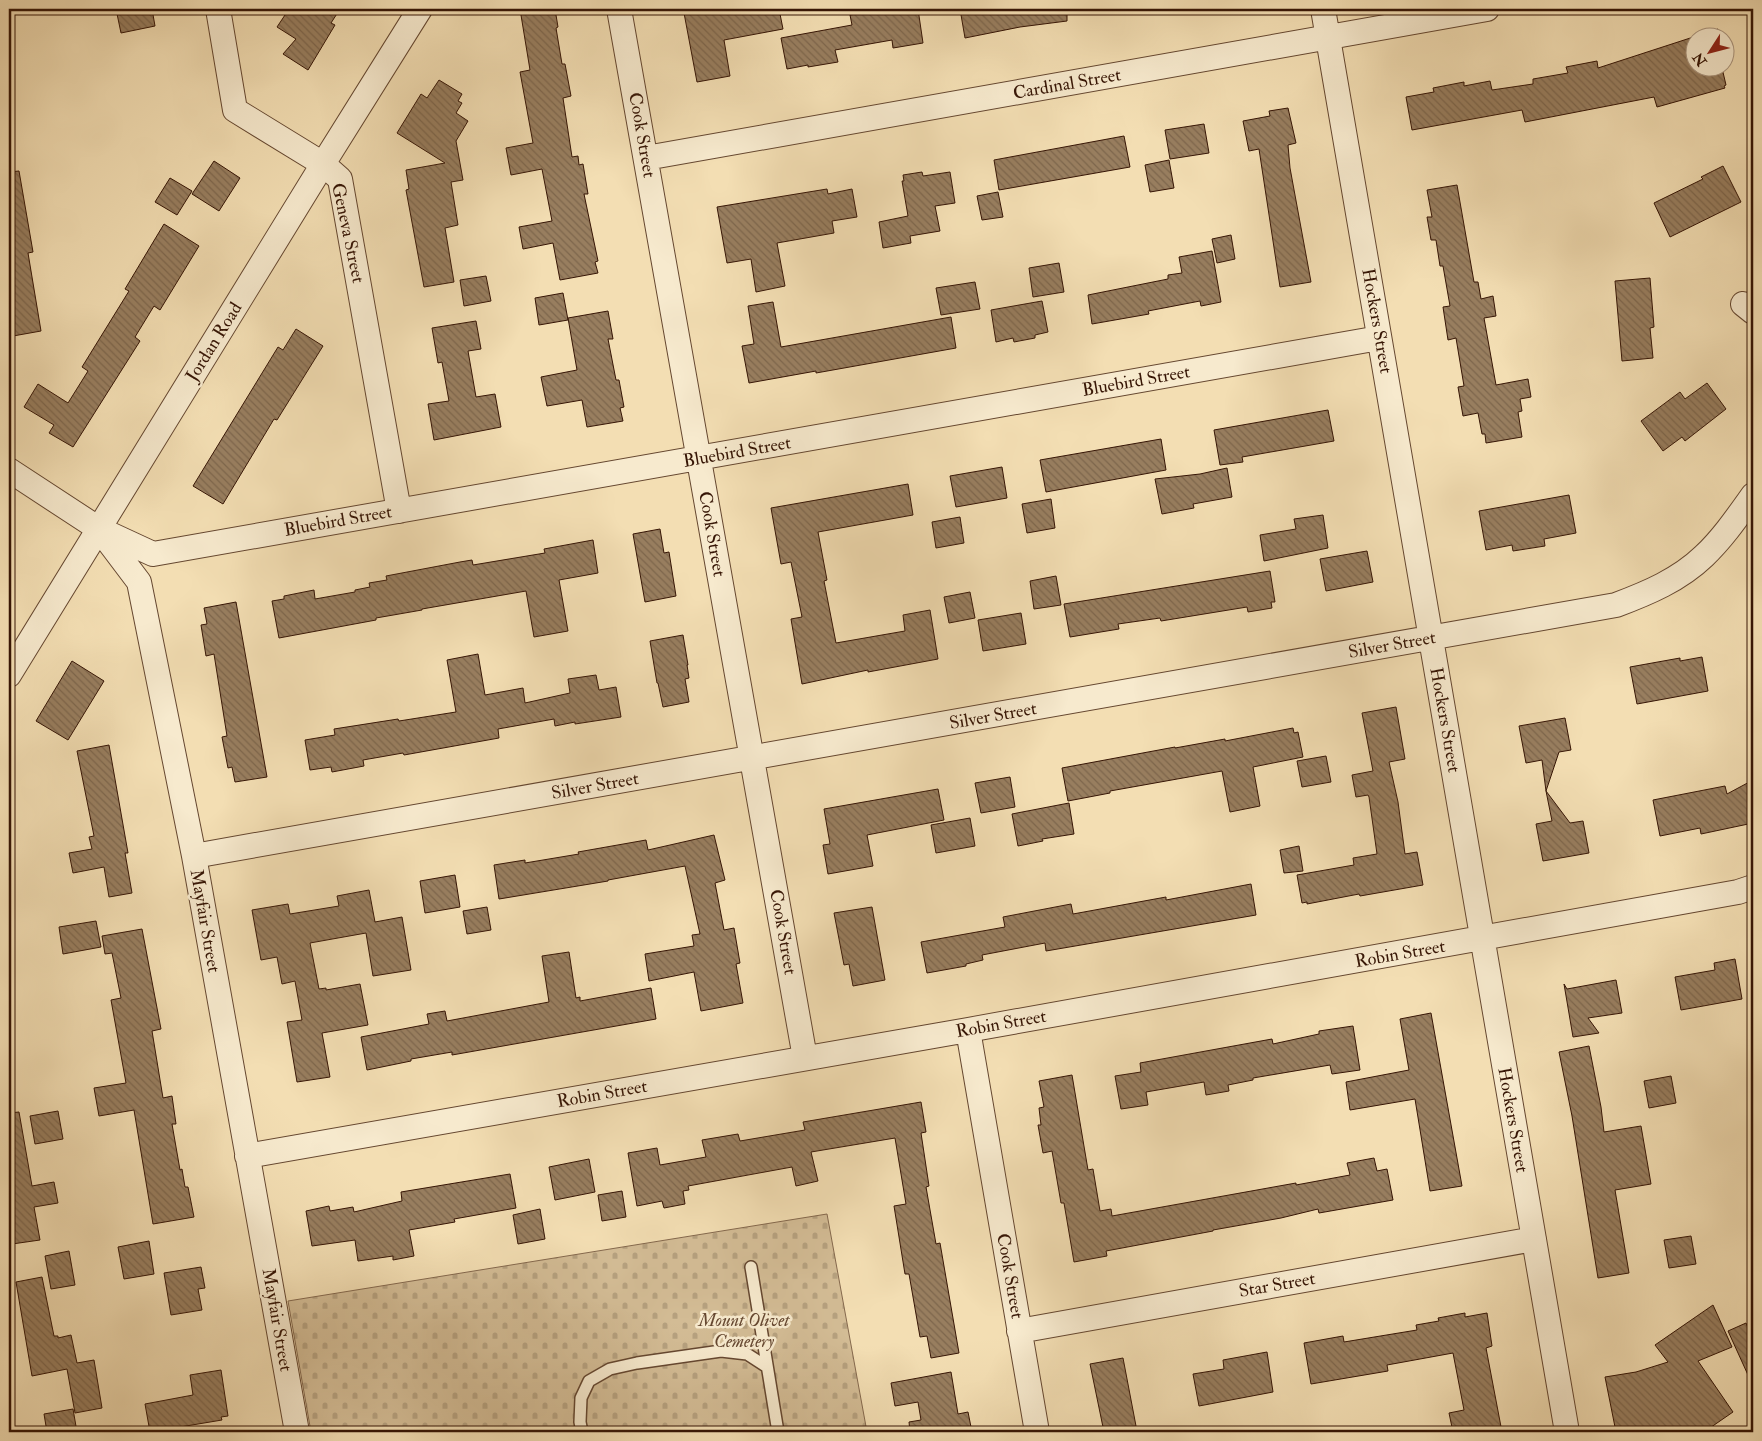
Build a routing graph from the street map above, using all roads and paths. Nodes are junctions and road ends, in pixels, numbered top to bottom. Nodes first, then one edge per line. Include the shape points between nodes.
1 (218, 9) edge
2 (420, 9) edge
3 (619, 9) edge
4 (1323, 9) edge
5 (1487, 9) edge
6 (1328, 38) junction
7 (646, 158) junction
8 (323, 164) junction
9 (1379, 338) junction
10 (699, 459) junction
11 (9, 470) edge
12 (1753, 495) edge
13 (399, 511) junction
14 (99, 529) junction
15 (1431, 638) junction
16 (9, 675) edge
17 (752, 758) junction
18 (194, 856) junction
19 (1753, 887) edge
20 (1482, 939) junction
21 (968, 1030) junction
22 (805, 1058) junction
23 (247, 1156) junction
24 (1534, 1239) junction
25 (751, 1267) dead end
26 (1019, 1331) junction
27 (767, 1367) junction
28 (297, 1432) edge
29 (582, 1432) edge
30 (778, 1432) edge
31 (1037, 1432) edge
32 (1567, 1432) edge

1 - 8 street, Geneva Street via 235,110
2 - 8 street, Jordan Road
3 - 7 street, Cook Street
4 - 6 street, Hockers Street
5 - 6 street, Cardinal Street
6 - 7 street, Cardinal Street
6 - 9 street, Hockers Street
7 - 10 street, Cook Street
8 - 13 street, Geneva Street via 340,179
8 - 14 street, Jordan Road
9 - 10 street, Bluebird Street
9 - 15 street, Hockers Street
10 - 13 street, Bluebird Street
10 - 17 street, Cook Street
11 - 14 street, Mayfair Street
12 - 15 street, Silver Street via 1704,556 1674,579 1645,594 1616,605
13 - 14 street, Bluebird Street via 153,554
14 - 16 street, Jordan Road
14 - 18 street, Mayfair Street via 139,582
15 - 17 street, Silver Street
15 - 20 street, Hockers Street
17 - 18 street, Silver Street
17 - 22 street, Cook Street
18 - 23 street, Mayfair Street
19 - 20 street, Robin Street
20 - 21 street, Robin Street
20 - 24 street, Hockers Street
21 - 22 street, Robin Street
21 - 26 street, Cook Street
22 - 23 street, Robin Street
23 - 28 street, Mayfair Street
24 - 26 street, Star Street
24 - 32 street, Hockers Street
25 - 27 lane
26 - 31 street, Cook Street
27 - 29 lane via 747,1354 721,1351 610,1369 589,1381 581,1398
27 - 30 lane

